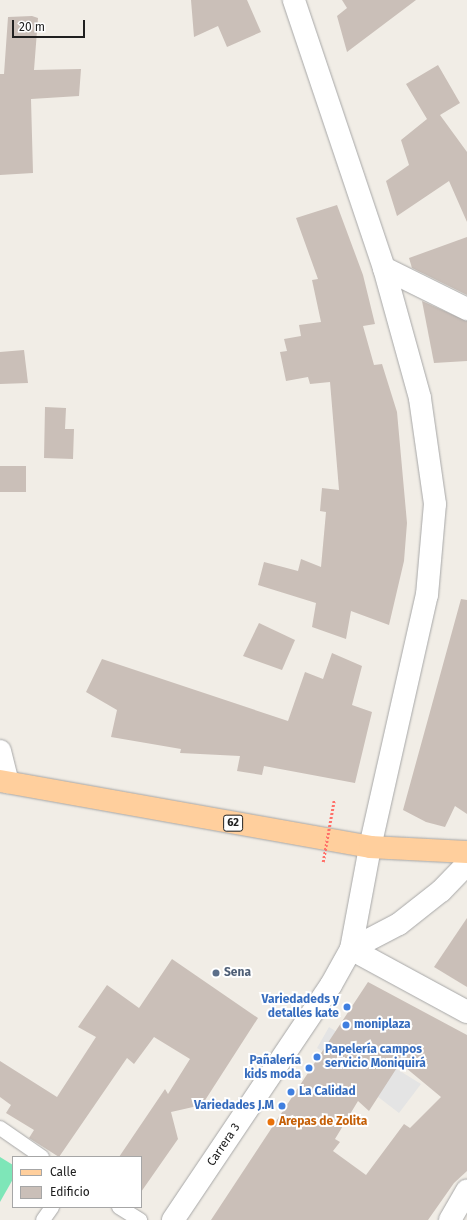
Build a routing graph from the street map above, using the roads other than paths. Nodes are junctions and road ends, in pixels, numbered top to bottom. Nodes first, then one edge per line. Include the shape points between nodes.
1 (294, 0) edge
2 (384, 268) junction
3 (467, 310) edge
4 (0, 751) edge
5 (4, 782) edge
6 (370, 847) junction
7 (467, 852) edge
8 (467, 864) edge
9 (351, 949) junction
10 (467, 1012) edge
11 (0, 1128) edge
12 (41, 1156) edge
13 (467, 1191) edge
14 (51, 1208) edge
15 (122, 1208) edge
16 (43, 1220) edge
17 (140, 1220) edge
18 (173, 1220) edge
19 (450, 1220) edge

1 - 2 street
2 - 3 street
2 - 6 street via 420,398 435,504 427,596
4 - 5 street
5 - 6 main road, 62
6 - 7 main road, 62
6 - 9 street
8 - 9 street via 441,891 399,924
9 - 10 street
9 - 18 street, Carrera 3 via 331,985
11 - 12 lane
13 - 19 street
14 - 16 lane
15 - 17 lane

